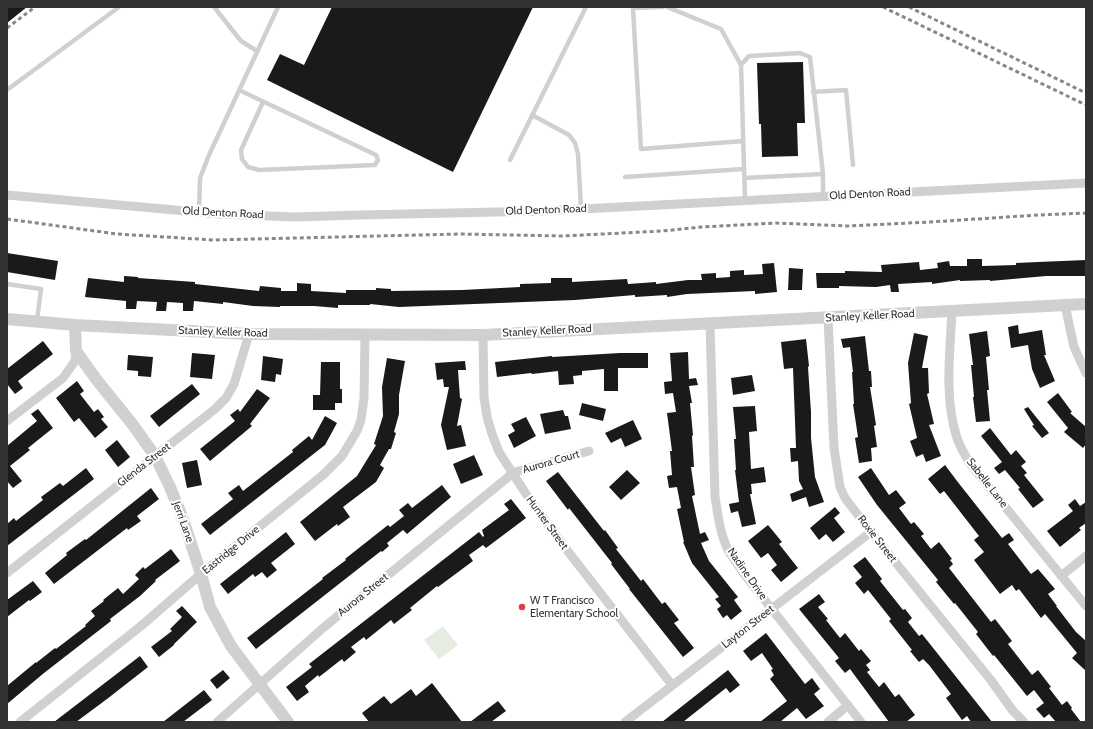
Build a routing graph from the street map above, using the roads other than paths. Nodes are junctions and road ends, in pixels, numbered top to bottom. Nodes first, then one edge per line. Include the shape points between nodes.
1 (119, 7) edge
2 (214, 7) edge
3 (278, 7) edge
4 (586, 7) edge
5 (663, 7) edge
6 (667, 7) edge
7 (257, 51) junction
8 (741, 65) junction
9 (7, 90) edge
10 (239, 90) junction
11 (814, 92) junction
12 (263, 102) junction
13 (532, 115) junction
14 (743, 141) junction
15 (510, 160) dead end
16 (853, 165) dead end
17 (744, 169) junction
18 (822, 174) junction
19 (625, 177) dead end
20 (744, 178) junction
21 (1086, 183) edge
22 (7, 195) edge
23 (823, 197) junction
24 (745, 200) junction
25 (581, 209) junction
26 (198, 213) junction
27 (7, 284) edge
28 (1086, 304) edge
29 (1065, 305) junction
30 (952, 311) junction
31 (828, 318) junction
32 (7, 319) edge
33 (37, 322) junction
34 (710, 323) junction
35 (75, 325) junction
36 (249, 334) junction
37 (365, 335) junction
38 (483, 335) junction
39 (76, 351) junction
40 (1086, 372) edge
41 (7, 421) edge
42 (589, 451) dead end
43 (155, 456) junction
44 (512, 473) junction
45 (871, 532) junction
46 (1086, 556) edge
47 (7, 573) edge
48 (201, 574) junction
49 (1061, 576) junction
50 (1086, 606) edge
51 (772, 608) junction
52 (259, 684) junction
53 (672, 685) junction
54 (848, 705) junction
55 (20, 722) edge
56 (217, 722) edge
57 (288, 722) edge
58 (625, 722) edge
59 (828, 722) edge
60 (861, 722) edge
61 (1024, 722) edge

1 - 9 lane
2 - 7 lane via 240,41
3 - 7 lane
4 - 13 lane
5 - 14 lane via 633,8 641,149
6 - 8 lane via 721,29
7 - 10 lane
8 - 11 lane via 749,56 800,53 810,57
8 - 14 lane
10 - 12 lane
10 - 26 lane via 200,178
11 - 16 lane via 846,90
11 - 18 lane
12 - 12 lane via 376,155 378,160 374,165 259,170 248,167 242,159 241,150
13 - 15 lane
13 - 25 lane via 569,135 575,143
14 - 17 lane
17 - 19 lane
17 - 20 lane
18 - 20 lane
18 - 23 lane
20 - 24 lane
21 - 23 street, Old Denton Road
22 - 26 street, Old Denton Road
23 - 24 street, Old Denton Road
24 - 25 street, Old Denton Road
25 - 26 street, Old Denton Road via 294,217
27 - 33 lane via 41,289
28 - 29 street, Stanley Keller Road
29 - 30 street, Stanley Keller Road
29 - 40 street via 1074,347
30 - 31 street, Stanley Keller Road
30 - 49 street, Sabelle Lane via 950,407 957,439 971,465
31 - 34 street, Stanley Keller Road
31 - 45 street, Roxie Street via 834,448 840,488
32 - 33 street, Stanley Keller Road
33 - 35 street, Stanley Keller Road
34 - 38 street, Stanley Keller Road
34 - 51 street, Nadine Drive via 715,497 718,519 728,550
35 - 36 street, Stanley Keller Road
35 - 39 street
36 - 37 street, Stanley Keller Road
36 - 43 street, Glenda Street via 234,384 226,398
37 - 38 street, Stanley Keller Road
37 - 48 street, Eastridge Drive via 361,420 358,431 342,456 323,475
38 - 44 street, Hunter Street via 484,397 487,417 499,452
39 - 41 street via 75,360 63,378
39 - 43 street, Jerri Lane
42 - 44 street, Aurora Court
43 - 47 street, Glenda Street
43 - 48 street, Jerri Lane via 183,519
44 - 52 street, Aurora Street via 323,628
44 - 53 street, Hunter Street via 563,545
45 - 51 street, Layton Street
45 - 61 street, Roxie Street
46 - 49 street
48 - 52 street, Jerri Lane via 210,607 231,646
48 - 55 street, Eastridge Drive via 141,626
49 - 50 street, Sabelle Lane
51 - 53 street, Layton Street
51 - 54 street, Nadine Drive
52 - 56 street, Aurora Street
52 - 57 street, Jerri Lane
53 - 58 street, Layton Street
54 - 59 street
54 - 60 street, Nadine Drive

